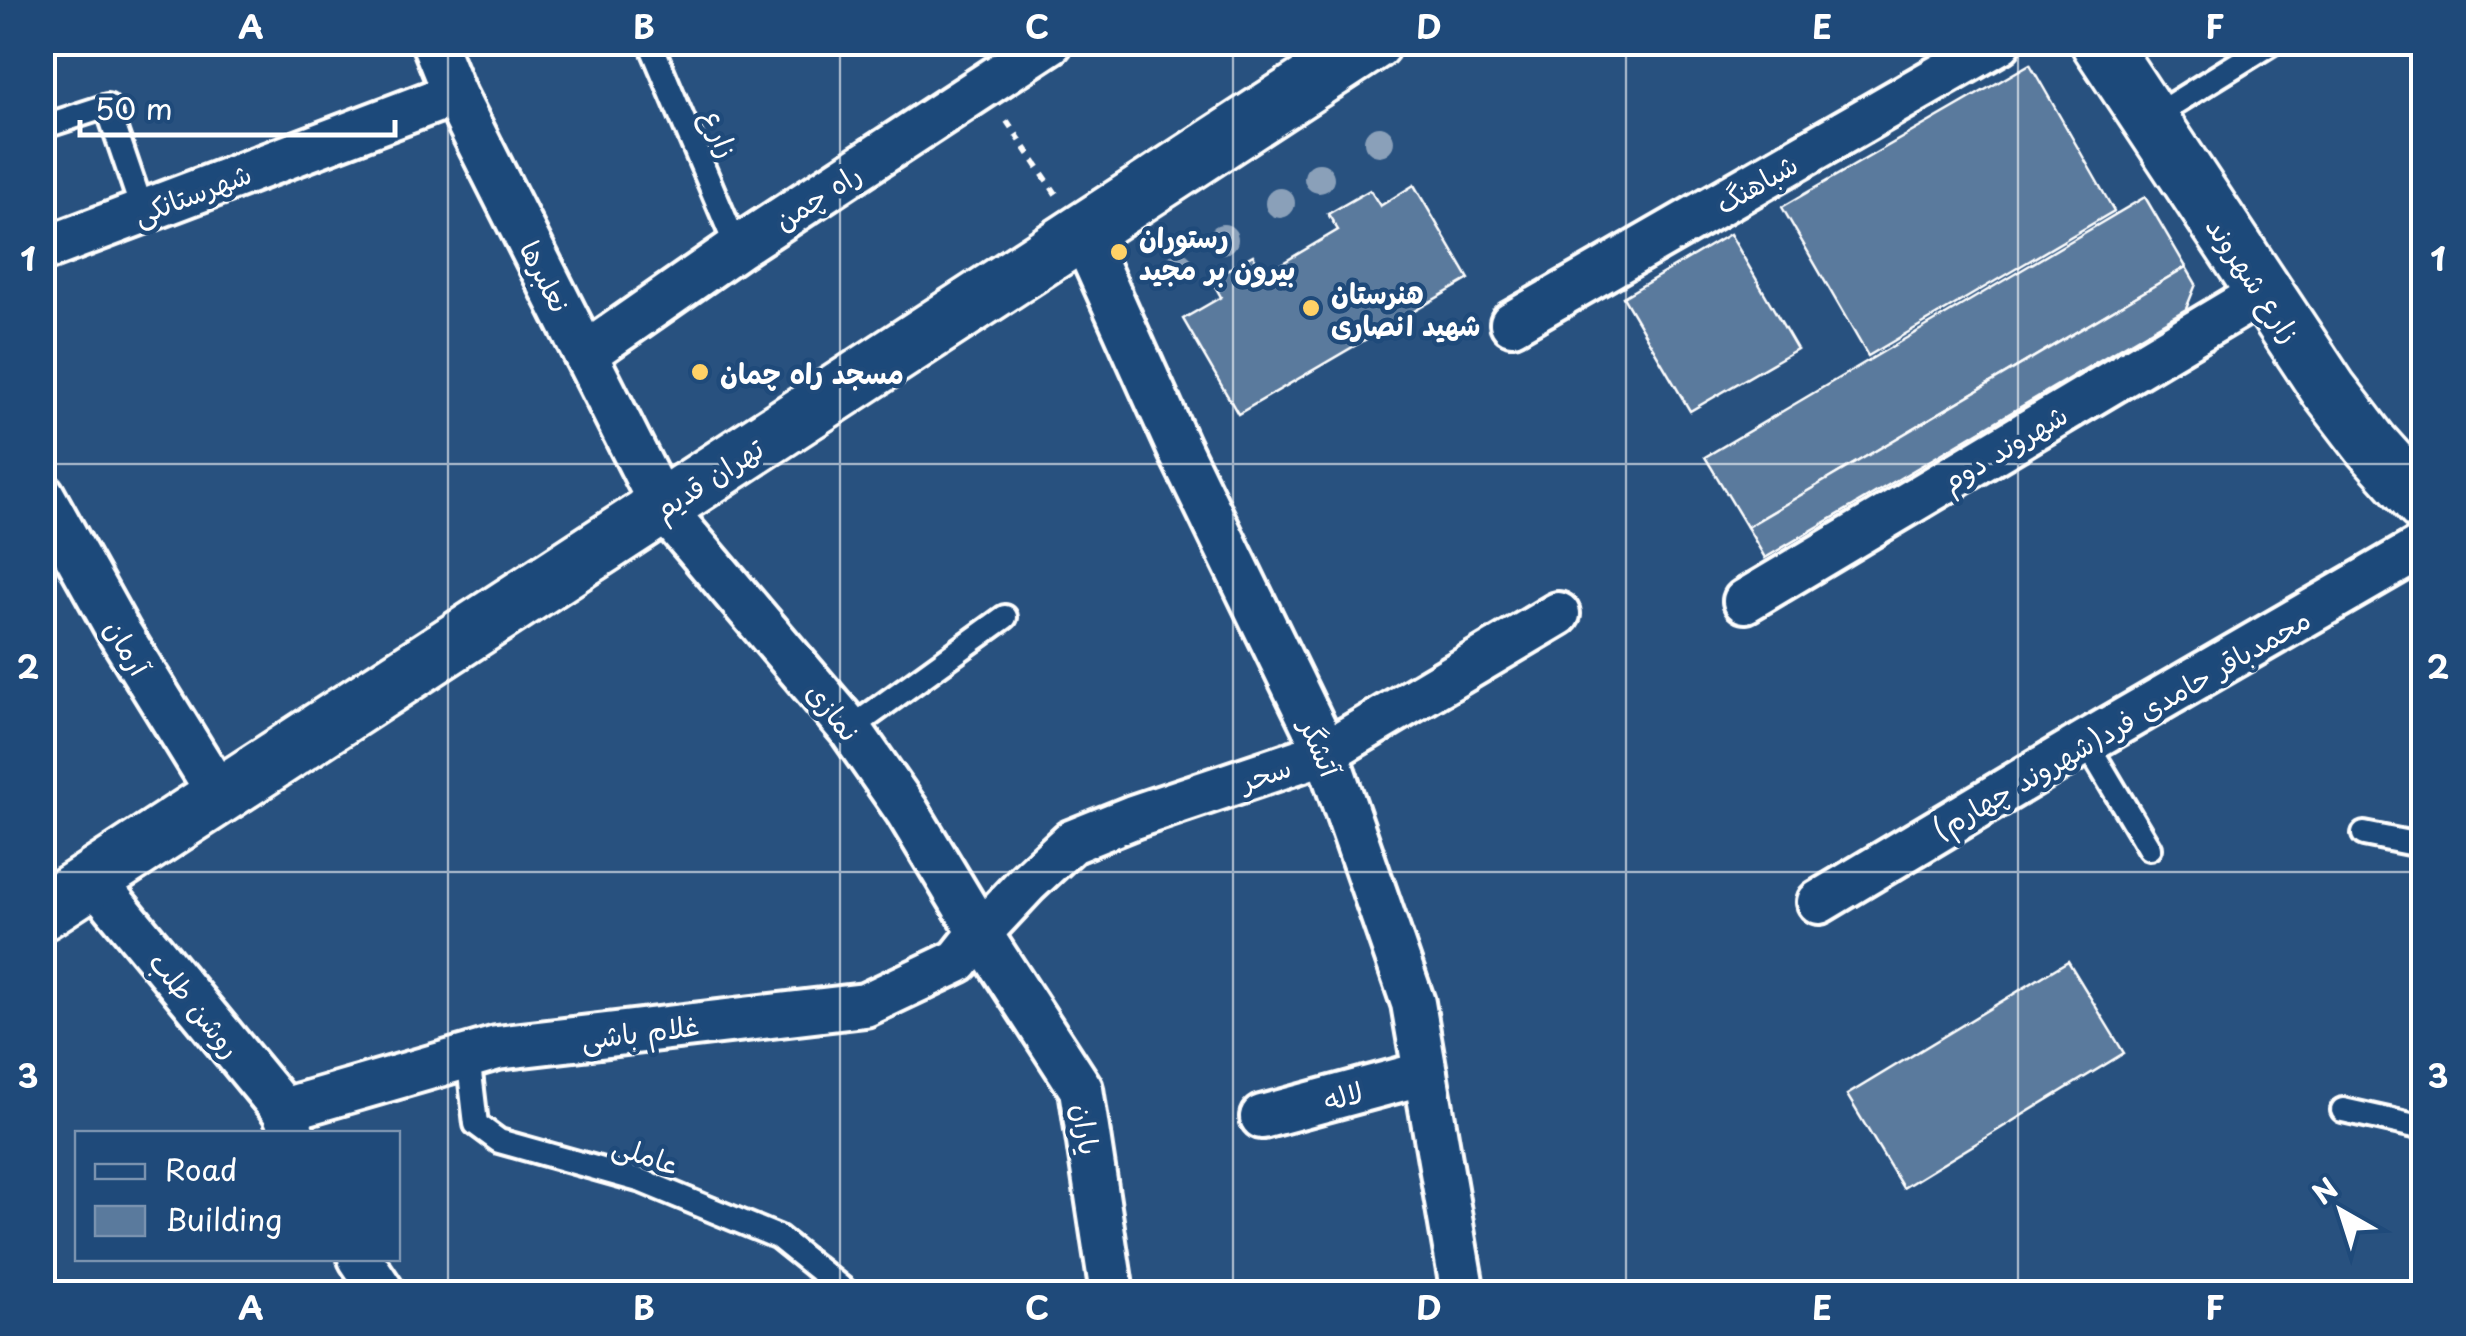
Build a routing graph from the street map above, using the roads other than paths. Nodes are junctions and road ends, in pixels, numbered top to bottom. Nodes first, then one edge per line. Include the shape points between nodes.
1 (433, 42) edge
2 (650, 42) edge
3 (1051, 42) edge
4 (1373, 42) edge
5 (2000, 42) edge
6 (2099, 42) edge
7 (2272, 42) edge
8 (454, 94) junction
9 (2149, 118) junction
10 (42, 127) edge
11 (144, 212) junction
12 (1082, 233) junction
13 (737, 248) junction
14 (42, 250) edge
15 (2263, 292) junction
16 (1512, 322) dead end
17 (585, 354) junction
18 (42, 494) edge
19 (2424, 504) edge
20 (662, 507) junction
21 (2424, 546) edge
22 (1745, 601) dead end
23 (1558, 614) dead end
24 (1005, 617) dead end
25 (850, 728) junction
26 (2086, 742) junction
27 (1326, 752) junction
28 (220, 796) junction
29 (2364, 834) dead end
30 (2424, 846) edge
31 (2149, 848) dead end
32 (93, 879) junction
33 (1820, 902) dead end
34 (42, 912) edge
35 (980, 932) junction
36 (468, 1056) junction
37 (1425, 1073) junction
38 (2343, 1110) dead end
39 (1262, 1117) dead end
40 (288, 1122) edge
41 (2424, 1128) edge
42 (362, 1261) edge
43 (384, 1294) edge
44 (849, 1294) edge
45 (1112, 1294) edge
46 (1464, 1294) edge

1 - 8 street, نعلبرها
2 - 13 lane, زارع
3 - 13 street, راه چمن
4 - 12 main road, تهران قدیم
5 - 16 street, شباهنگ
6 - 9 main road, زارع شهروند
7 - 9 lane
8 - 11 street, شهرستانکی
8 - 17 street, نعلبرها
9 - 15 main road, زارع شهروند
10 - 11 lane via 107,106
11 - 14 street, شهرستانکی
12 - 20 main road, تهران قدیم
12 - 27 street, آتشگر via 1178,449
13 - 17 street, راه چمن
15 - 19 main road, زارع شهروند via 2329,390
15 - 22 street, شهروند دوم
17 - 20 street, نعلبرها
18 - 28 street, آرمان
20 - 25 street, نمازی
20 - 28 main road, تهران قدیم
21 - 26 street, محمدباقر حامدی فرد(شهروند چهارم)
23 - 27 street, سحر
24 - 25 lane
25 - 35 street, نمازی
26 - 31 lane
26 - 33 street, محمدباقر حامدی فرد(شهروند چهارم)
27 - 35 street, سحر via 1071,842
27 - 37 street, آتشگر via 1413,1003
28 - 32 main road, تهران قدیم
29 - 30 lane
32 - 34 main road, تهران قدیم
32 - 40 street, روشن طلب
35 - 36 street, غلام باشی via 958,960 865,1006
35 - 45 street, یاران via 1081,1089
36 - 40 street, غلام باشی
36 - 44 lane, عاملی via 476,1124 499,1141 642,1181 778,1237
37 - 39 street, لاله
37 - 46 street, آتشگر
38 - 41 lane
42 - 43 street

